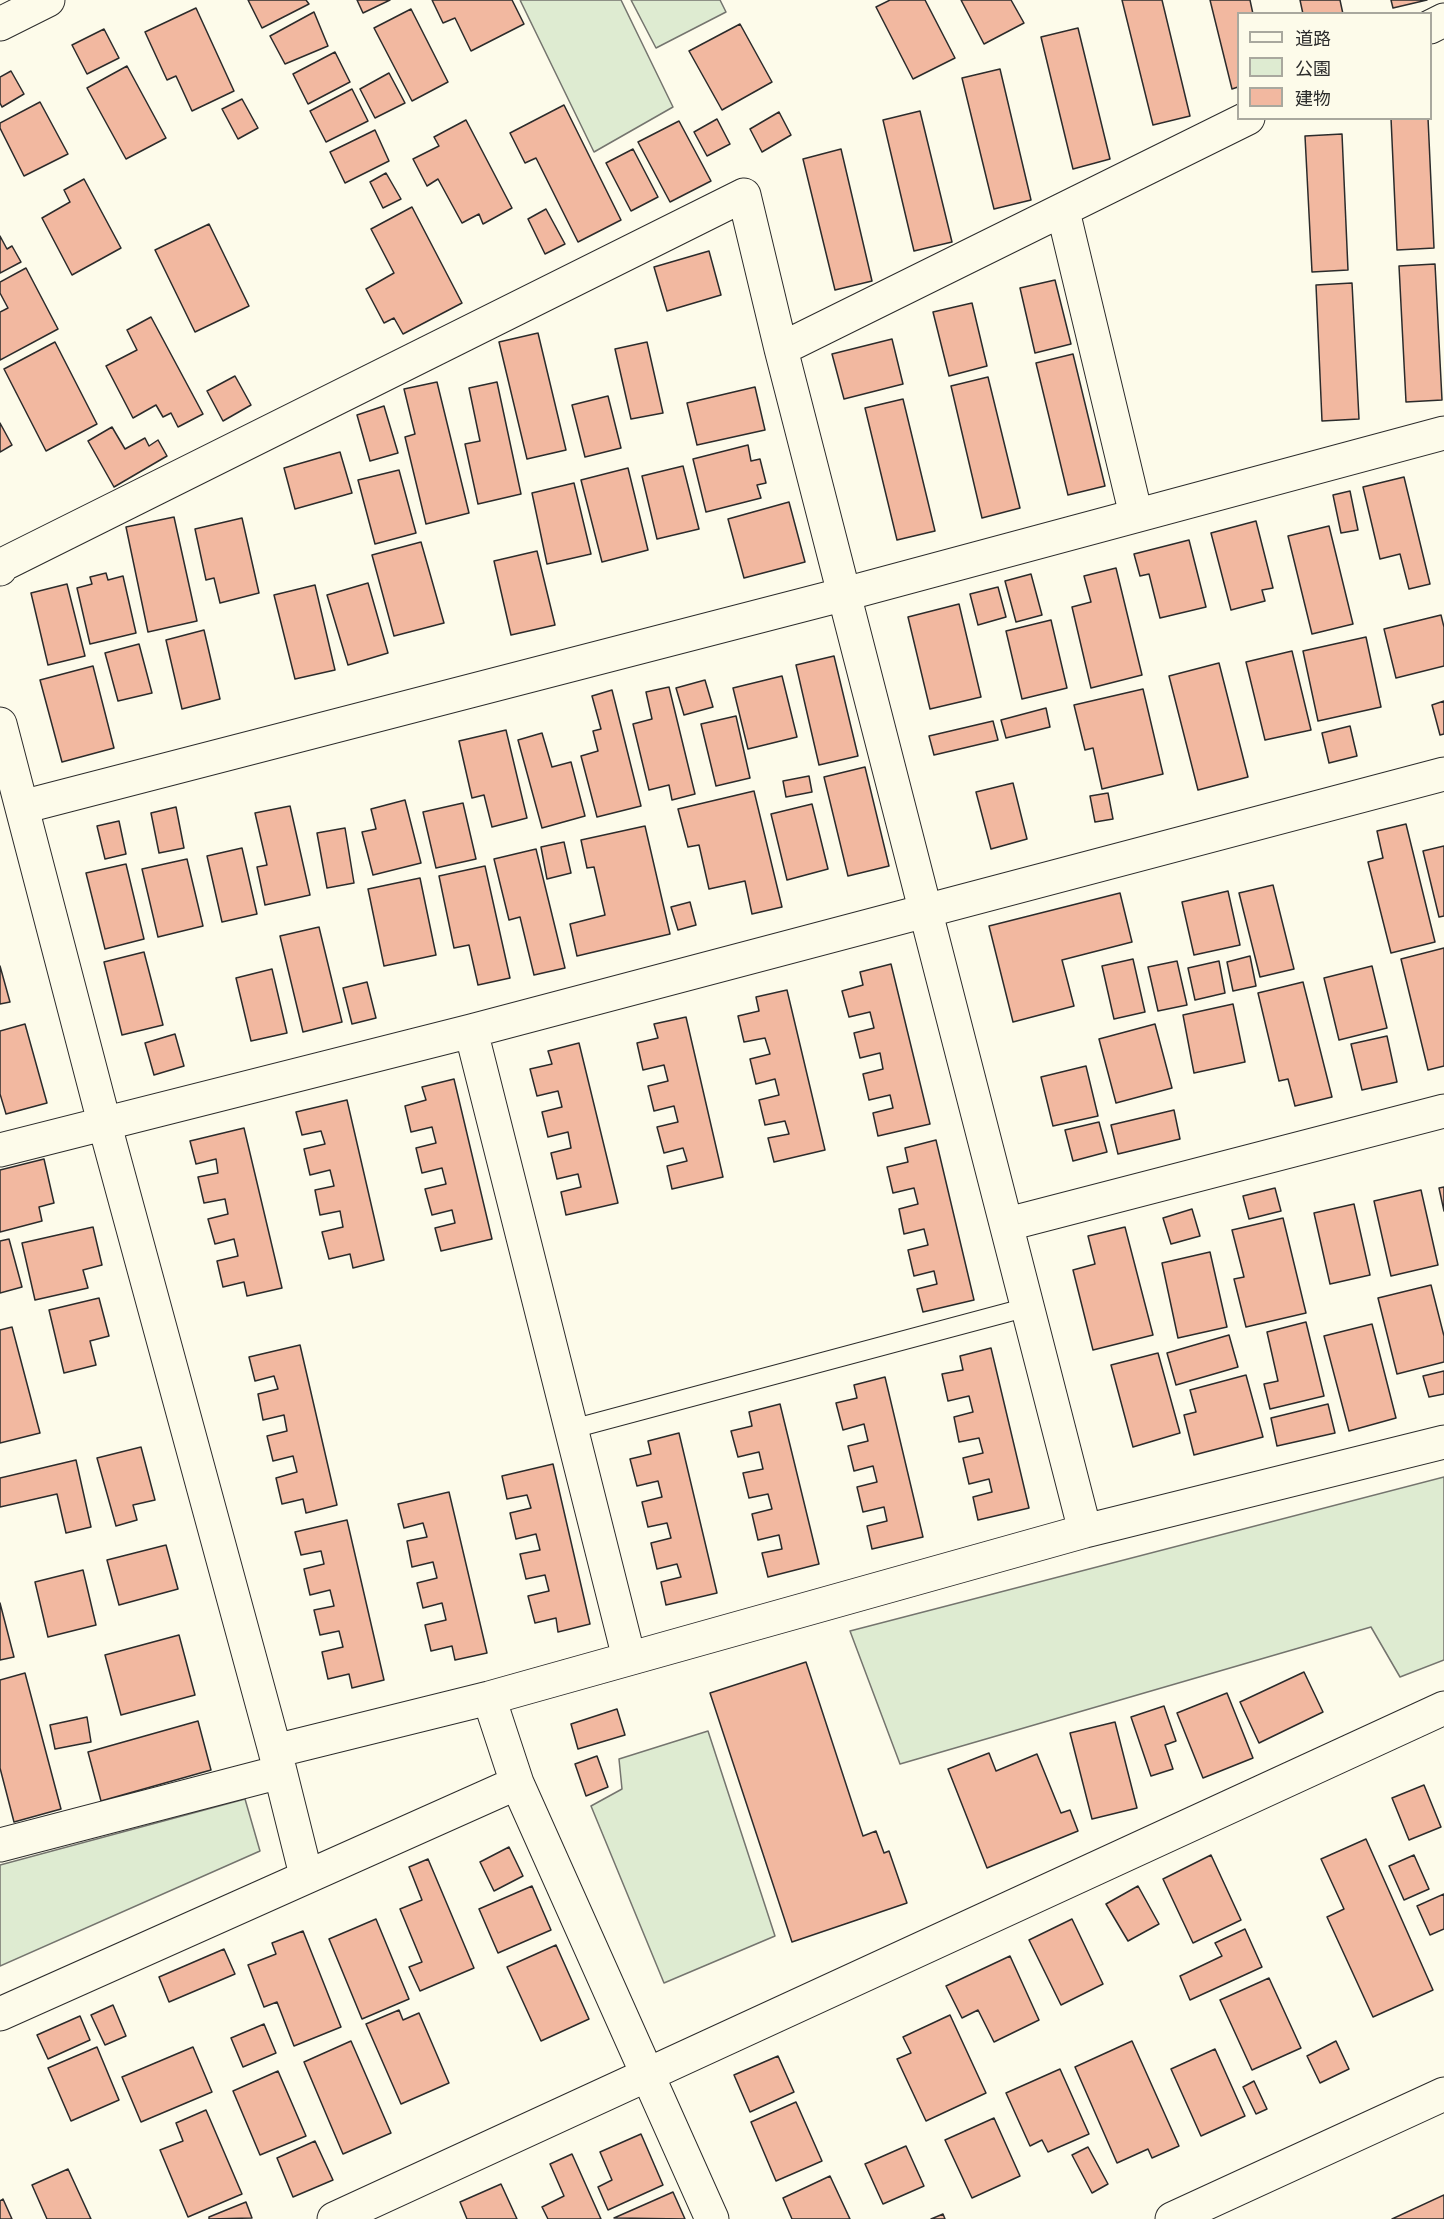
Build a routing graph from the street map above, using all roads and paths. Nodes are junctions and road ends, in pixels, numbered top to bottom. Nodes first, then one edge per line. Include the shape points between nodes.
1 (48, 0) edge
2 (0, 24) edge
3 (1244, 120) edge
4 (1063, 212) junction
5 (781, 349) junction
6 (1444, 433) edge
7 (1136, 515) junction
8 (0, 569) edge
9 (845, 594) junction
10 (0, 724) edge
11 (1444, 774) edge
12 (22, 807) junction
13 (925, 910) junction
14 (471, 1031) junction
15 (1444, 1111) edge
16 (104, 1122) junction
17 (0, 1150) edge
18 (1008, 1224) junction
19 (1028, 1307) junction
20 (572, 1429) junction
21 (1444, 1442) edge
22 (1085, 1531) junction
23 (629, 1658) junction
24 (489, 1698) junction
25 (1444, 1708) edge
26 (278, 1762) junction
27 (517, 1783) junction
28 (0, 1845) edge
29 (306, 1875) junction
30 (0, 2014) edge
31 (646, 2073) junction
32 (1444, 2094) edge
33 (334, 2219) edge
34 (712, 2219) edge
35 (1172, 2219) edge

1 - 2 street
3 - 4 street
4 - 5 street
4 - 7 street
5 - 8 street via 744,195
5 - 9 street
6 - 7 street
7 - 9 street
9 - 12 street
9 - 13 street
10 - 12 street
11 - 13 street
12 - 16 street
13 - 14 street
13 - 18 street
14 - 16 street
14 - 20 street
15 - 18 street
16 - 17 street
16 - 26 street
18 - 19 street
19 - 20 lane
19 - 22 street
20 - 23 street
21 - 22 street
22 - 23 street
23 - 24 street
24 - 26 street
24 - 27 street
25 - 31 street
26 - 28 street
26 - 29 street
27 - 29 street
27 - 31 street
29 - 30 street
31 - 33 street
31 - 34 street
32 - 35 street

